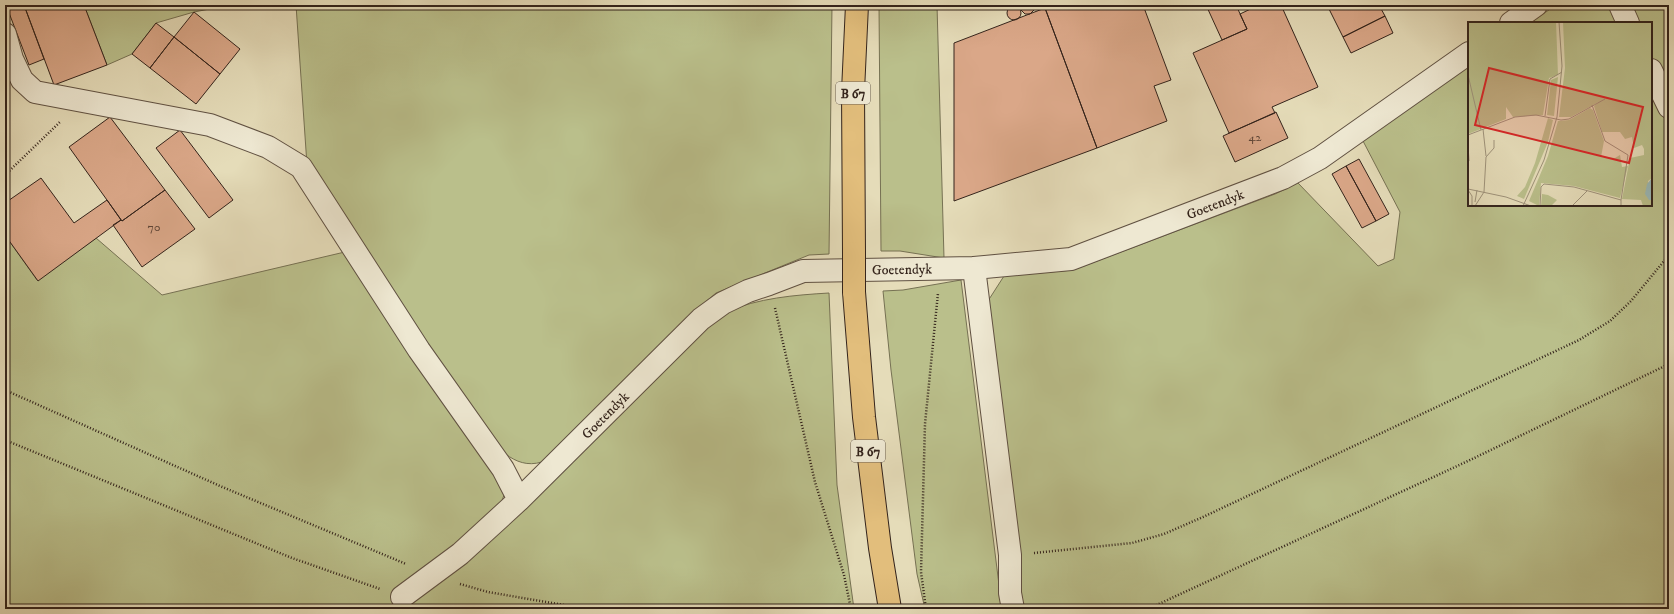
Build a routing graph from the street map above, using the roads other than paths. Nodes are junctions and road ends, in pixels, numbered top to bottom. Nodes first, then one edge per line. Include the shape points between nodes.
1 (857, 5) edge
2 (1536, 5) edge
3 (1620, 5) edge
4 (1512, 22) edge
5 (1628, 22) edge
6 (5, 34) edge
7 (1468, 53) edge
8 (1652, 72) edge
9 (1669, 107) edge
10 (974, 268) junction
11 (520, 500) junction
12 (402, 597) road end
13 (890, 609) edge
14 (1012, 609) edge

1 - 13 main road, B 67, bridge via 853,91 854,292 864,416
2 - 4 street
3 - 5 street
6 - 11 street via 12,59 22,80 35,92 210,125 268,146 301,167 419,350 503,469
7 - 10 street, Goetendyk via 1320,158 1283,178 1071,259
8 - 9 street
10 - 11 street, Goetendyk via 803,271 723,303 701,319
10 - 14 street via 1010,555
11 - 12 street, Goetendyk via 460,554

